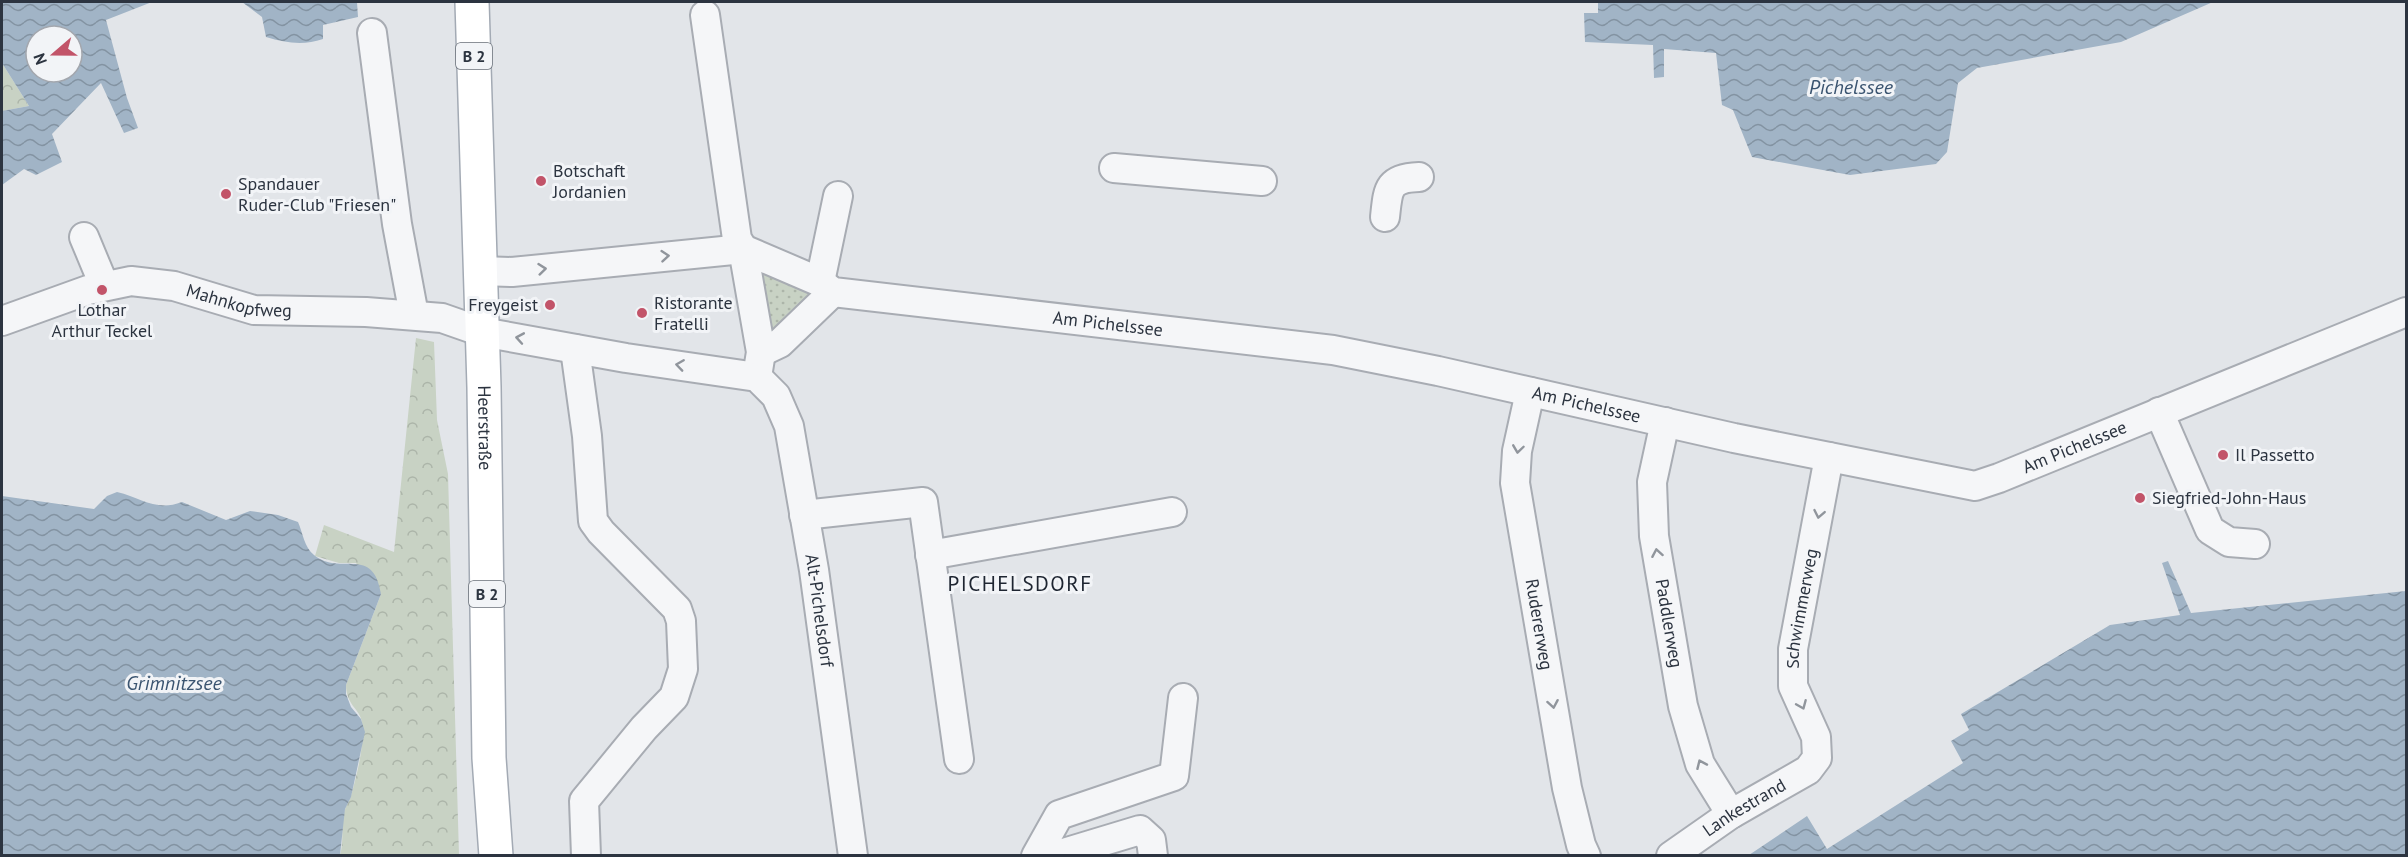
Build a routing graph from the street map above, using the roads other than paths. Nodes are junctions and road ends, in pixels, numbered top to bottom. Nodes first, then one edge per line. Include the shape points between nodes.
1 (472, 2) edge
2 (705, 15) dead end
3 (372, 33) dead end
4 (1114, 168) dead end
5 (1419, 177) dead end
6 (1262, 181) dead end
7 (838, 196) dead end
8 (1386, 218) dead end
9 (84, 237) dead end
10 (743, 249) junction
11 (481, 271) junction
12 (104, 285) junction
13 (827, 287) junction
14 (2406, 312) edge
15 (414, 315) junction
16 (2, 321) edge
17 (482, 332) junction
18 (575, 349) junction
19 (759, 364) junction
20 (1530, 392) junction
21 (2159, 412) junction
22 (1665, 423) junction
23 (1829, 457) junction
24 (1172, 512) dead end
25 (804, 515) junction
26 (2255, 544) dead end
27 (930, 555) junction
28 (1183, 698) dead end
29 (1817, 758) joint
30 (959, 759) dead end
31 (1731, 814) junction
32 (496, 855) edge
33 (586, 855) edge
34 (853, 855) edge
35 (1036, 855) edge
36 (1054, 855) edge
37 (1153, 855) edge
38 (1586, 855) edge
39 (1671, 855) edge

1 - 11 main road, Heerstraße / B 2
2 - 10 street via 737,239
3 - 15 street
4 - 6 street
5 - 8 street via 1402,178 1392,184
7 - 13 street
9 - 12 street
11 -> 10 street via 512,272
10 - 13 street, Am Pichelssee
10 - 19 street
11 - 17 main road, Heerstraße / B 2
12 - 15 street, Mahnkopfweg via 131,281 174,286 254,310
12 - 16 street, Mahnkopfweg
13 - 19 street
13 - 20 street, Am Pichelssee via 1333,351
14 - 21 street, Am Pichelssee
15 - 17 street, Mahnkopfweg via 442,318
18 -> 17 street
17 - 32 main road, Heerstraße / B 2 via 489,758
19 -> 18 street
18 - 33 street via 593,521 677,609 683,669 674,697 584,801
19 - 25 street, Alt-Pichelsdorf via 789,426
20 - 22 street, Am Pichelssee
20 -> 38 street, Rudererweg via 1517,451 1515,483 1567,788
21 - 23 street, Am Pichelssee via 1975,486
21 - 26 street via 2210,530 2229,543
22 - 23 street, Am Pichelssee
31 -> 22 street, Paddlerweg via 1700,764 1683,706 1654,536 1652,482
23 -> 29 street, Schwimmerweg via 1793,649 1793,686 1816,737
24 - 27 street
25 - 27 street via 923,502
25 - 34 street, Alt-Pichelsdorf
27 - 30 street
28 - 35 street via 1174,776 1059,815
29 - 31 street, Lankestrand via 1808,770
31 - 39 street, Lankestrand
36 - 37 street via 1140,830 1151,840

